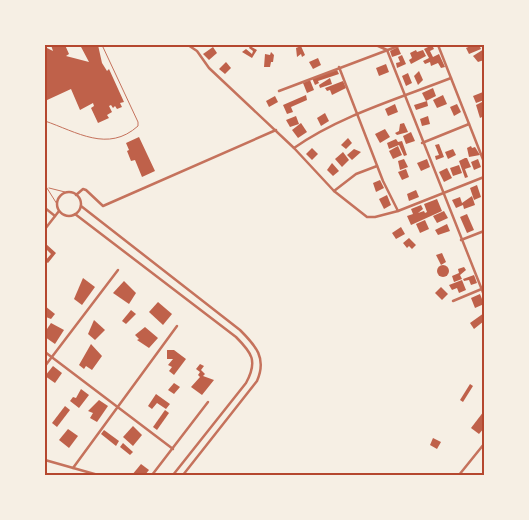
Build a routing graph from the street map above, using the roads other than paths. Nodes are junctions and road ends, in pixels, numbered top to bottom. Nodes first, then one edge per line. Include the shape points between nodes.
1 (102, 45) edge
2 (188, 45) edge
3 (376, 45) edge
4 (401, 45) edge
5 (438, 45) edge
6 (387, 50) junction
7 (340, 67) junction
8 (451, 78) junction
9 (279, 91) dead end
10 (404, 96) junction
11 (358, 115) junction
12 (45, 121) edge
13 (468, 124) junction
14 (276, 130) junction
15 (422, 143) junction
16 (294, 148) junction
17 (484, 162) edge
18 (377, 166) junction
19 (484, 177) edge
20 (45, 185) edge
21 (48, 188) junction
22 (334, 191) junction
23 (65, 192) junction
24 (442, 193) junction
25 (76, 195) junction
26 (57, 204) junction
27 (81, 206) junction
28 (45, 208) edge
29 (59, 211) junction
30 (398, 211) junction
31 (75, 214) junction
32 (55, 216) junction
33 (45, 229) edge
34 (484, 231) edge
35 (461, 240) junction
36 (118, 270) dead end
37 (483, 289) edge
38 (484, 295) edge
39 (453, 302) dead end
40 (177, 326) dead end
41 (45, 352) edge
42 (52, 357) junction
43 (45, 366) edge
44 (208, 402) dead end
45 (118, 408) junction
46 (484, 444) edge
47 (172, 450) junction
48 (45, 460) edge
49 (72, 468) junction
50 (98, 475) edge
51 (152, 475) edge
52 (173, 475) edge
53 (183, 475) edge
54 (459, 475) edge

1 - 12 lane via 138,126 117,139 105,141
2 - 14 street
3 - 6 street
4 - 6 street
5 - 8 street
6 - 7 street
6 - 10 street
7 - 9 street
7 - 11 street
8 - 10 street
8 - 13 street
10 - 11 street
10 - 15 street
11 - 16 street via 310,136
11 - 18 street
13 - 15 street
13 - 17 street
14 - 16 street
14 - 25 street via 103,206 86,190
15 - 24 street
16 - 22 street
18 - 22 street via 356,174
18 - 30 street
19 - 24 street
20 - 21 lane
21 - 23 lane
21 - 26 lane
22 - 30 street via 367,217
23 - 25 street
23 - 26 street
24 - 30 street
24 - 35 street
25 - 27 street
26 - 29 street
27 - 31 street
27 - 53 street via 240,330 254,344 260,357 262,370 257,381
28 - 32 street
29 - 31 street via 65,215
29 - 32 street
31 - 52 street via 249,350 253,371 246,383
32 - 33 street
34 - 35 street
35 - 37 street
36 - 42 street
37 - 38 street
37 - 39 street
40 - 45 street
41 - 42 street
42 - 43 street
42 - 45 street
44 - 47 street
45 - 47 street
45 - 49 street
46 - 54 street
47 - 51 street
48 - 49 street
49 - 50 street

